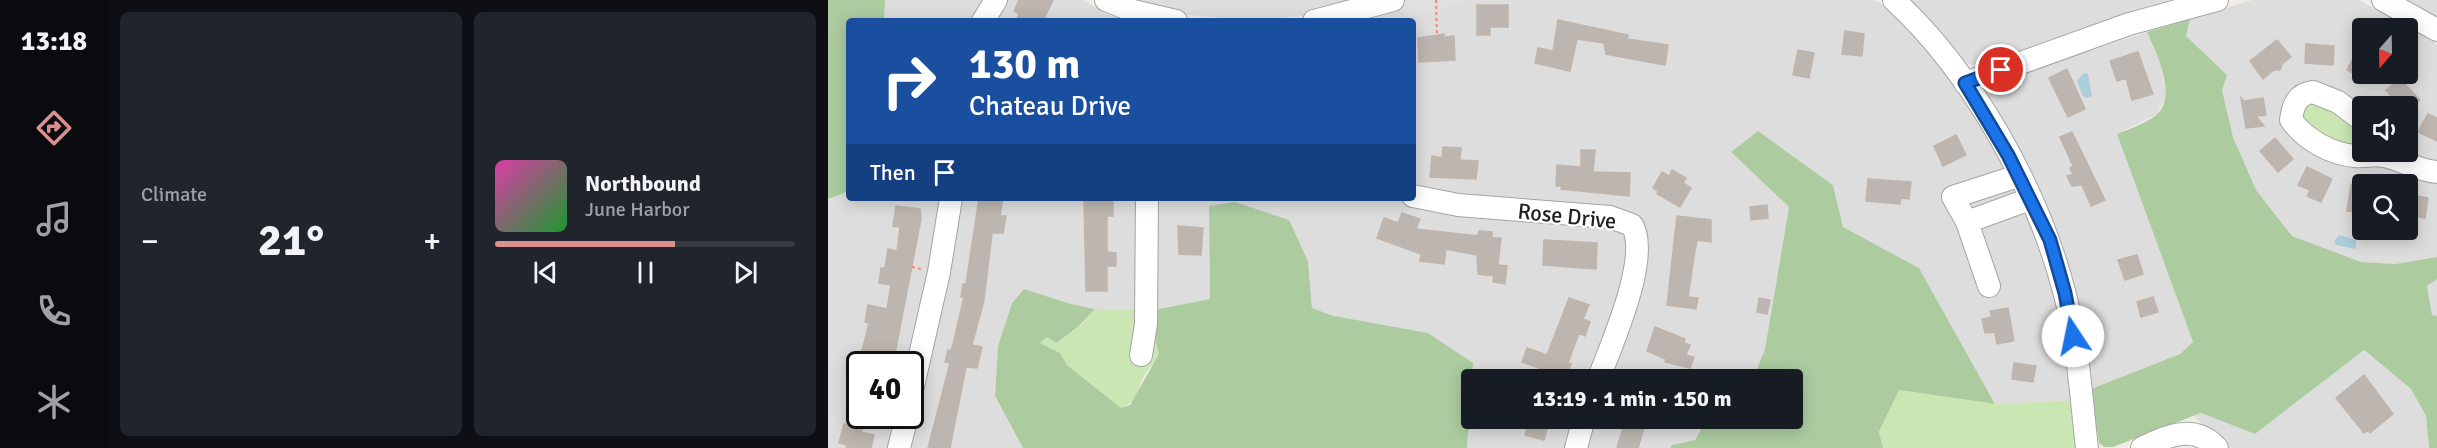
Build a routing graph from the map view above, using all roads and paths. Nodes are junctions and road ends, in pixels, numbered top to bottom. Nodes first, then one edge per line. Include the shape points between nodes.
1 (996, 0) edge
2 (1106, 0) edge
3 (1393, 0) edge
4 (1436, 0) edge
5 (1894, 0) edge
6 (2217, 0) edge
7 (2383, 0) edge
8 (985, 18) edge
9 (1147, 18) edge
10 (1342, 18) edge
11 (2437, 30) edge
12 (1437, 34) dead end
13 (1965, 83) junction
14 (2352, 113) edge
15 (2352, 155) edge
16 (2400, 162) edge
17 (2437, 172) edge
18 (2018, 176) junction
19 (1416, 197) edge
20 (2030, 199) junction
21 (951, 201) edge
22 (1147, 201) edge
23 (1967, 222) junction
24 (1989, 286) dead end
25 (921, 351) edge
26 (1141, 355) dead end
27 (1603, 369) edge
28 (903, 429) edge
29 (1581, 429) edge
30 (898, 448) edge
31 (1576, 448) edge
32 (2087, 448) edge
33 (2142, 448) edge
34 (2217, 448) edge

1 - 8 street
2 - 9 street
3 - 10 street
4 - 12 path
5 - 13 street
6 - 13 street via 2157,15
7 - 11 street
13 - 18 street
14 - 15 street via 2313,92 2299,97 2293,105 2291,120 2301,133 2336,152
16 - 17 street
18 - 20 street
18 - 23 street via 1953,196
19 - 27 street, Rose Drive via 1458,205 1610,217 1632,225 1637,245 1634,271 1626,307
20 - 23 street
20 - 32 street via 2050,240 2065,293
21 - 25 street
22 - 26 street via 1148,282
23 - 24 street
28 - 30 street
29 - 31 street
33 - 34 street via 2192,432 2204,436

